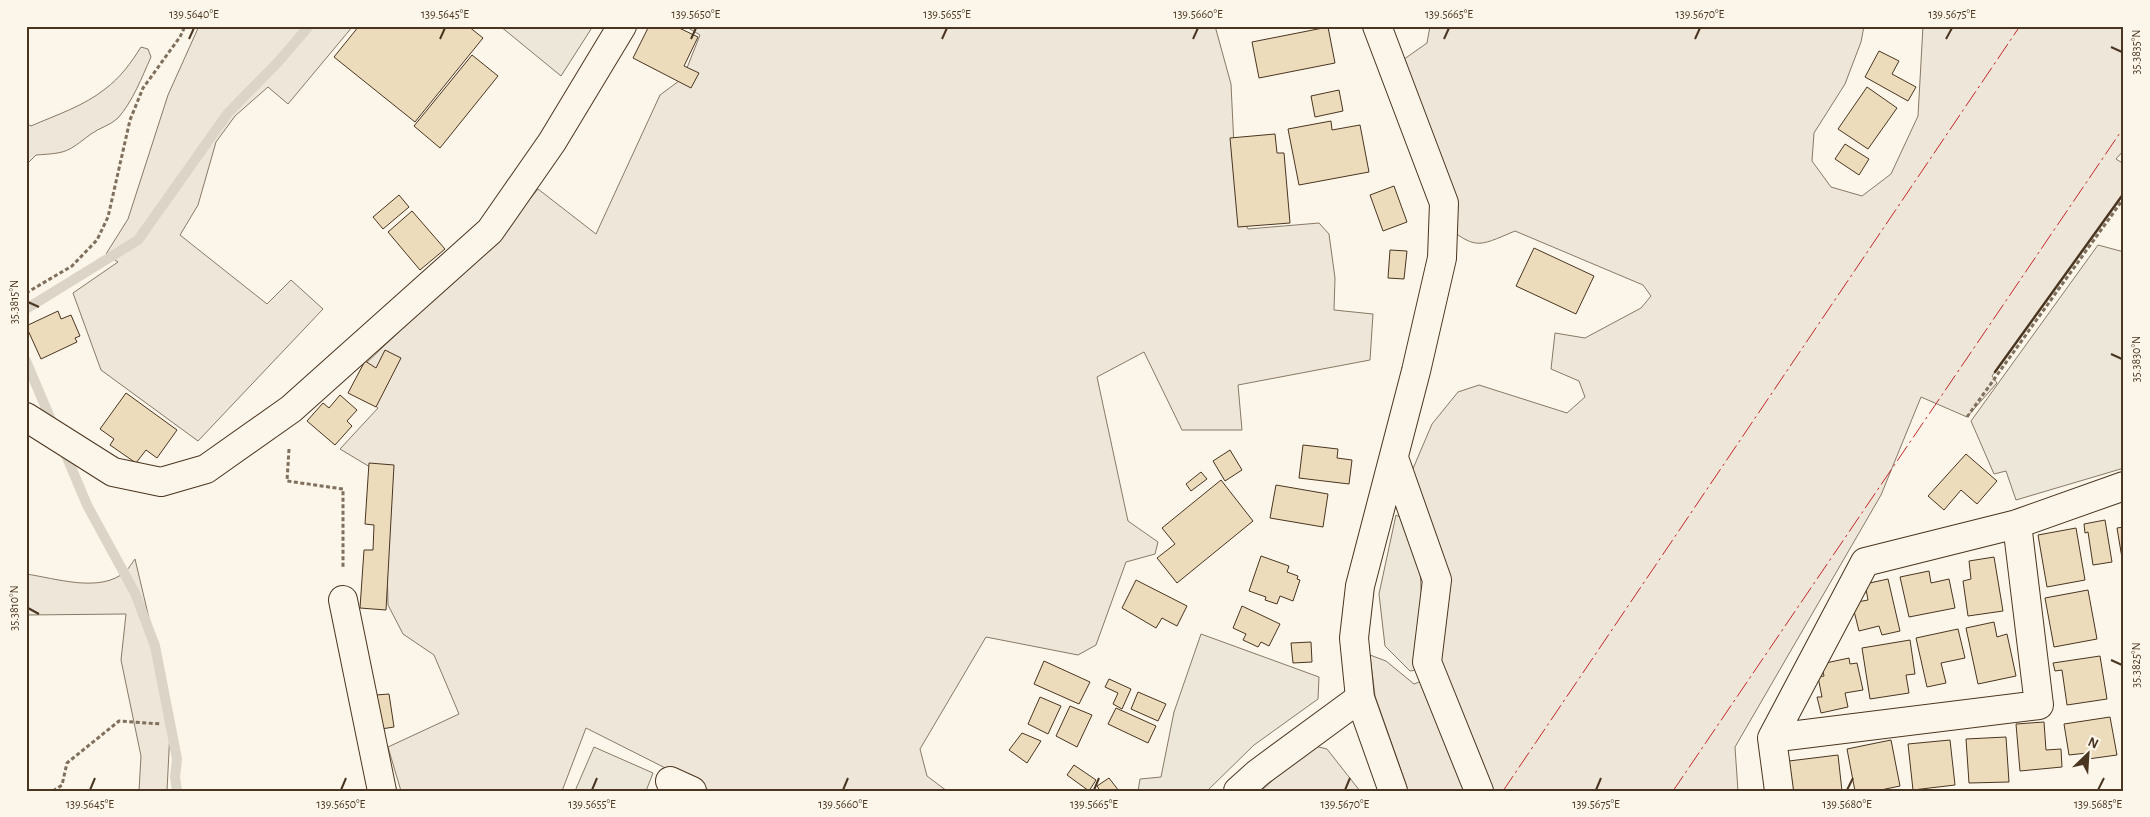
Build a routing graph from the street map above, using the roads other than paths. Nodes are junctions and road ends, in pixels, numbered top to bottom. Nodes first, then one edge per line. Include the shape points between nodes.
1 (622, 26) edge
2 (1377, 26) edge
3 (26, 417) edge
4 (1394, 458) junction
5 (2124, 486) edge
6 (2017, 524) junction
7 (343, 600) road end
8 (1360, 698) junction
9 (1772, 738) junction
10 (382, 791) edge
11 (1238, 791) edge
12 (1393, 791) edge
13 (1479, 791) edge
14 (1779, 791) edge

1 - 3 street via 552,142 490,231 291,409 206,469 161,482 113,472
2 - 4 street via 1444,203 1442,258
4 - 8 street via 1360,586 1354,638
4 - 13 street via 1436,580 1427,662
5 - 6 street
6 - 9 street via 1865,562
6 - 9 street via 2040,705
7 - 10 street
8 - 11 street via 1258,772
8 - 12 street
9 - 14 street

